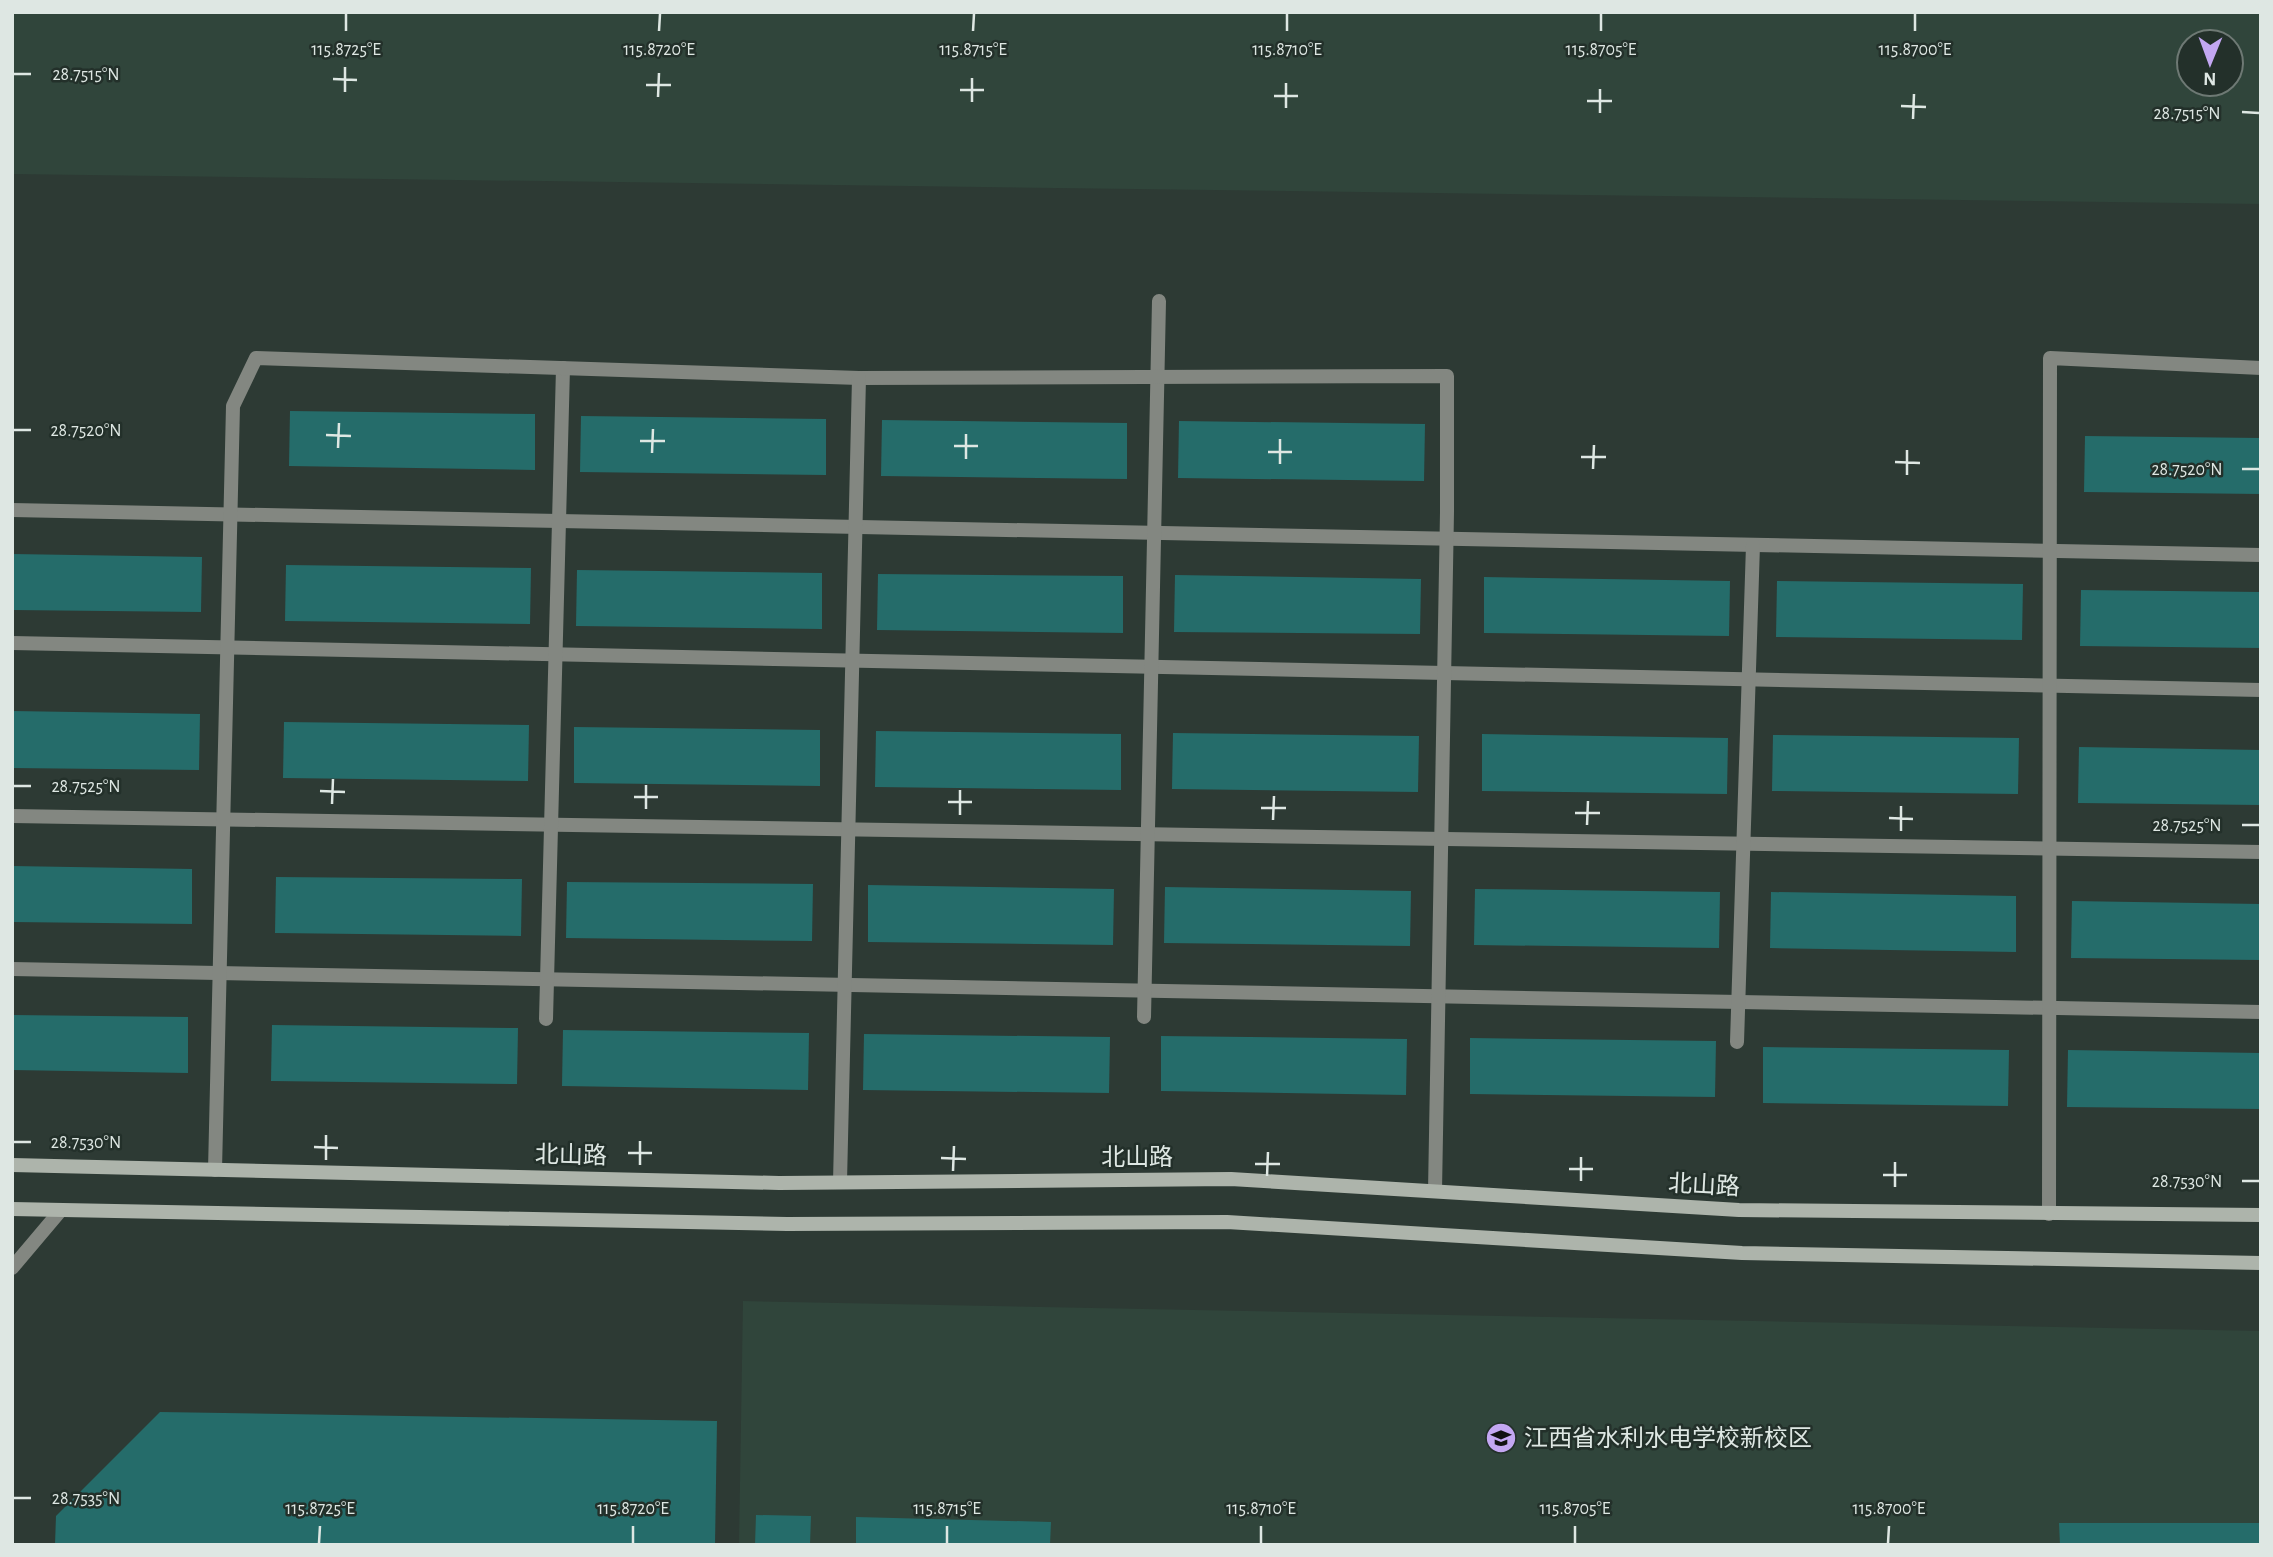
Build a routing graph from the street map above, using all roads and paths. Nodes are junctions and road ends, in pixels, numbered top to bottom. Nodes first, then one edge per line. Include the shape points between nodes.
1 (1159, 302) dead end
2 (563, 368) junction
3 (2261, 368) edge
4 (1158, 377) junction
5 (859, 378) junction
6 (12, 510) edge
7 (230, 515) junction
8 (559, 521) junction
9 (855, 527) junction
10 (1155, 533) junction
11 (1447, 539) junction
12 (1753, 545) junction
13 (2050, 551) junction
14 (2261, 555) edge
15 (12, 643) edge
16 (228, 648) junction
17 (556, 655) junction
18 (852, 661) junction
19 (1152, 667) junction
20 (1444, 673) junction
21 (1749, 679) junction
22 (2050, 686) junction
23 (2261, 690) edge
24 (12, 816) edge
25 (224, 819) junction
26 (551, 824) junction
27 (848, 830) junction
28 (1148, 834) junction
29 (1441, 839) junction
30 (1744, 844) junction
31 (2049, 849) junction
32 (2261, 852) edge
33 (12, 969) edge
34 (220, 973) junction
35 (547, 979) junction
36 (845, 985) junction
37 (1145, 991) junction
38 (1438, 996) junction
39 (1738, 1002) junction
40 (2049, 1008) junction
41 (2261, 1012) edge
42 (1144, 1017) dead end
43 (546, 1019) dead end
44 (1737, 1042) dead end
45 (12, 1165) edge
46 (215, 1170) junction
47 (840, 1182) junction
48 (1435, 1191) junction
49 (12, 1209) edge
50 (61, 1210) junction
51 (2049, 1214) junction
52 (2261, 1215) edge
53 (2261, 1263) edge
54 (12, 1268) edge

1 - 4 lane
2 - 5 lane
2 - 7 lane via 256,358 233,406
2 - 8 lane
3 - 13 lane via 2050,358
4 - 5 lane
4 - 10 lane
4 - 11 lane via 1447,376
5 - 9 lane
6 - 7 lane
7 - 8 lane
7 - 16 lane
8 - 9 lane
8 - 17 lane
9 - 10 lane
9 - 18 lane
10 - 11 lane
10 - 19 lane
11 - 12 lane
11 - 20 lane
12 - 13 lane
12 - 21 lane
13 - 14 lane
13 - 22 lane
15 - 16 lane
16 - 17 lane
16 - 25 lane
17 - 18 lane
17 - 26 lane
18 - 19 lane
18 - 27 lane
19 - 20 lane
19 - 28 lane
20 - 21 lane
20 - 29 lane
21 - 22 lane
21 - 30 lane
22 - 23 lane
22 - 31 lane
24 - 25 lane
25 - 26 lane
25 - 34 lane
26 - 27 lane
26 - 35 lane
27 - 28 lane
27 - 36 lane
28 - 29 lane
28 - 37 lane
29 - 30 lane
29 - 38 lane
30 - 31 lane
30 - 39 lane
31 - 32 lane
31 - 40 lane
33 - 34 lane
34 - 35 lane
34 - 46 lane
35 - 36 lane
35 - 43 lane
36 - 37 lane
36 - 47 lane
37 - 38 lane
37 - 42 lane
38 - 39 lane
38 - 48 lane
39 - 40 lane
39 - 44 lane
40 - 41 lane
40 - 51 lane
45 - 46 street, 北山路
46 - 47 street, 北山路
47 - 48 street, 北山路 via 1231,1179
48 - 51 street, 北山路 via 1739,1210
49 - 50 street
50 - 53 street via 787,1224 1227,1222 1742,1253
50 - 54 lane
51 - 52 street, 北山路

